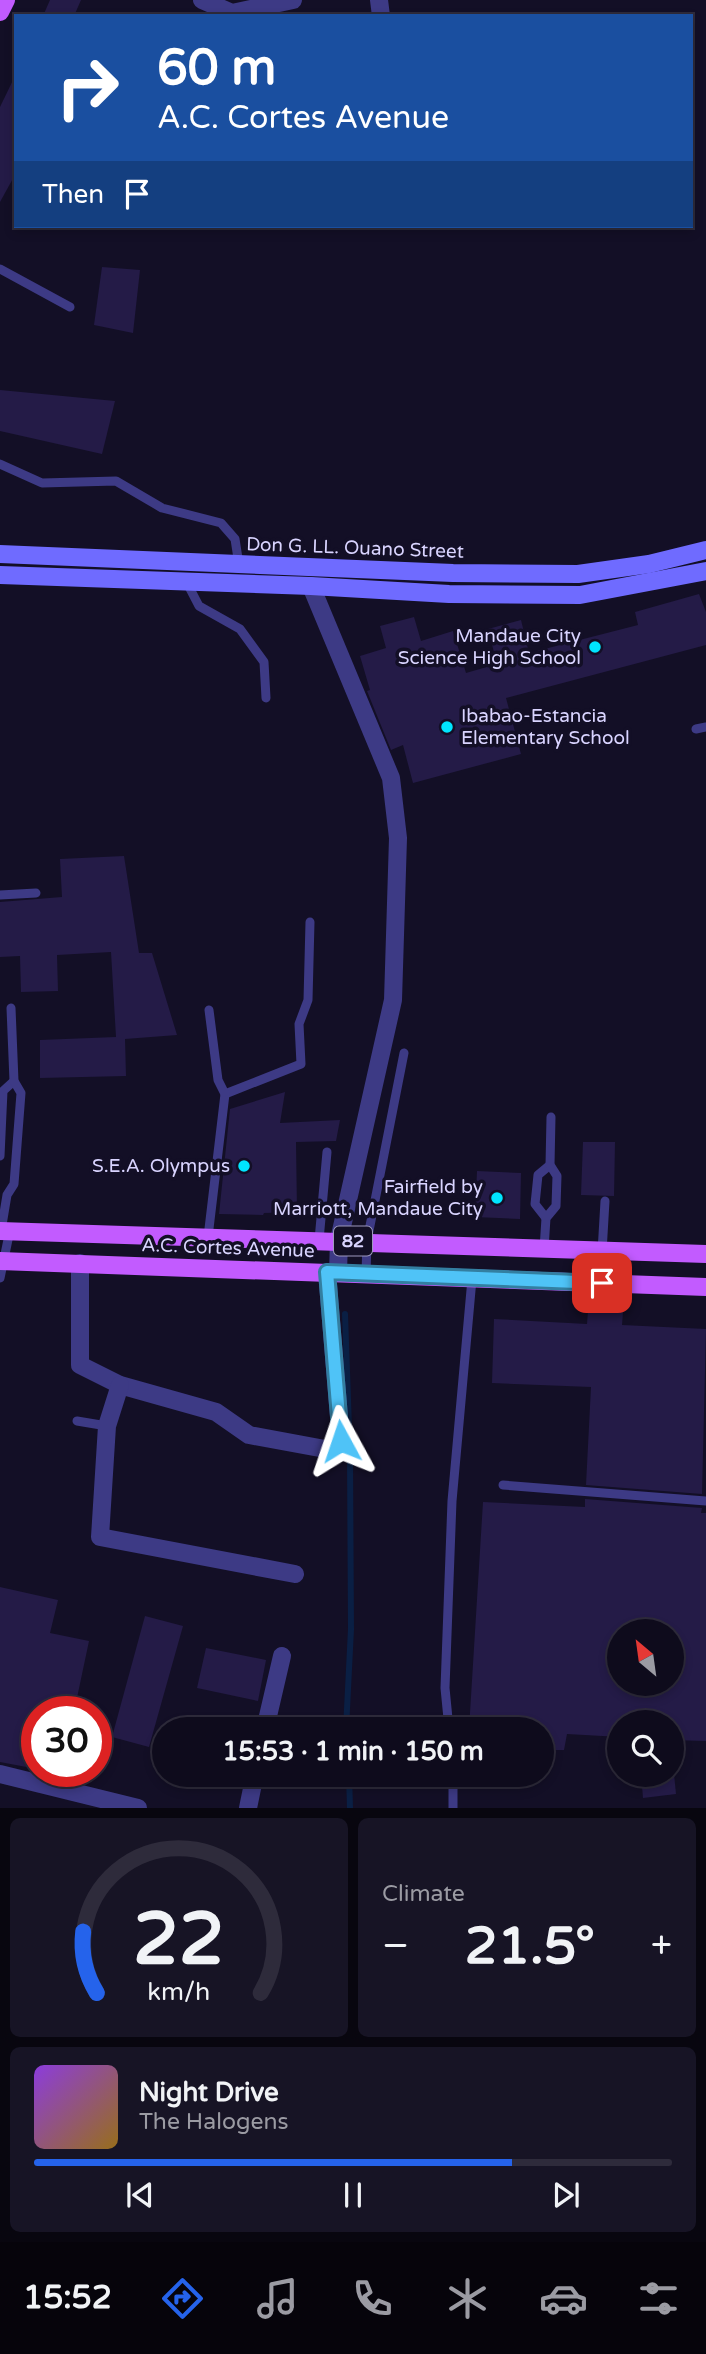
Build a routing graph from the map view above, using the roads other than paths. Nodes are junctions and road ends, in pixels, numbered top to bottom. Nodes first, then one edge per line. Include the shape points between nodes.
1 (6, 0) edge
2 (202, 0) edge
3 (293, 0) edge
4 (0, 12) edge
5 (263, 12) edge
6 (0, 269) edge
7 (70, 307) dead end
8 (0, 464) edge
9 (706, 550) edge
10 (0, 554) edge
11 (145, 561) junction
12 (649, 564) junction
13 (239, 565) junction
14 (404, 571) junction
15 (706, 571) edge
16 (0, 575) edge
17 (144, 579) junction
18 (186, 582) junction
19 (651, 584) junction
20 (311, 586) junction
21 (401, 591) junction
22 (266, 698) dead end
23 (36, 893) dead end
24 (0, 895) edge
25 (310, 922) dead end
26 (11, 1008) dead end
27 (209, 1010) dead end
28 (404, 1054) dead end
29 (14, 1081) junction
30 (225, 1094) junction
31 (551, 1117) dead end
32 (327, 1152) dead end
33 (0, 1156) edge
34 (16, 1156) junction
35 (550, 1165) junction
36 (3, 1191) edge
37 (605, 1201) dead end
38 (546, 1218) junction
39 (3, 1230) edge
40 (208, 1237) junction
41 (319, 1240) junction
42 (339, 1240) junction
43 (367, 1241) junction
44 (544, 1249) junction
45 (602, 1252) junction
46 (706, 1254) edge
47 (80, 1263) junction
48 (2, 1266) edge
49 (332, 1273) junction
50 (366, 1274) junction
51 (472, 1279) junction
52 (706, 1287) edge
53 (120, 1385) junction
54 (77, 1421) dead end
55 (107, 1426) junction
56 (503, 1485) dead end
57 (706, 1501) edge
58 (295, 1574) dead end
59 (282, 1656) dead end
60 (268, 1717) edge
61 (448, 1717) edge
62 (0, 1774) edge
63 (252, 1787) edge
64 (453, 1787) edge
65 (62, 1789) joint
66 (104, 1804) edge
67 (138, 1808) edge
68 (248, 1808) edge
69 (453, 1808) edge

1 - 4 main road
2 - 5 street via 232,13
3 - 5 street
6 - 7 lane
8 - 13 lane via 42,483 116,481 162,508 220,523 235,539
9 - 12 street, Don G. LL. Ouano Street
10 - 11 street, Don G. LL. Ouano Street
11 - 13 street, Don G. LL. Ouano Street
11 - 17 street
12 - 14 street, Don G. LL. Ouano Street via 578,574
12 - 19 street
13 - 14 street, Don G. LL. Ouano Street
14 - 21 street
15 - 19 street, Don G. LL. Ouano Street
16 - 17 street, Don G. LL. Ouano Street
17 - 18 street, Don G. LL. Ouano Street
18 - 20 street, Don G. LL. Ouano Street
18 - 22 lane via 199,606 240,629 264,662
19 - 21 street, Don G. LL. Ouano Street via 580,595
20 - 21 street, Don G. LL. Ouano Street
20 - 42 street via 391,778 398,838 393,1000
23 - 24 lane
25 - 30 lane via 308,1000 299,1024 301,1064
26 - 29 lane
27 - 30 lane via 218,1080
28 - 43 lane
29 - 33 lane via 3,1091
29 - 34 lane via 21,1093
30 - 40 lane
31 - 35 lane
32 - 41 lane
33 - 34 lane
34 - 36 lane via 14,1184
35 - 38 lane via 557,1176 555,1206
35 - 38 lane via 538,1175 535,1204
36 - 39 lane
37 - 45 lane
38 - 44 lane
39 - 40 main road, A.C. Cortes Avenue / 82
39 - 48 lane
40 - 41 main road, A.C. Cortes Avenue / 82
41 - 42 main road, A.C. Cortes Avenue / 82
42 - 43 main road, A.C. Cortes Avenue / 82
42 - 49 street
43 - 44 main road, A.C. Cortes Avenue / 82
43 - 50 lane
44 - 45 main road, A.C. Cortes Avenue / 82
45 - 46 main road, A.C. Cortes Avenue / 82
47 - 48 main road, A.C. Cortes Avenue / 82
47 - 49 main road, A.C. Cortes Avenue / 82
47 - 53 street via 80,1365
49 - 50 main road, A.C. Cortes Avenue / 82
49 - 53 street via 341,1441 334,1446 325,1449 250,1435 216,1412
50 - 51 main road, A.C. Cortes Avenue / 82
51 - 52 main road, A.C. Cortes Avenue / 82
51 - 61 lane via 452,1501 444,1688
53 - 55 street
54 - 55 lane
55 - 58 street via 100,1537
56 - 57 lane
59 - 60 street
62 - 65 street
63 - 68 street
64 - 69 lane
65 - 66 street
66 - 67 street

